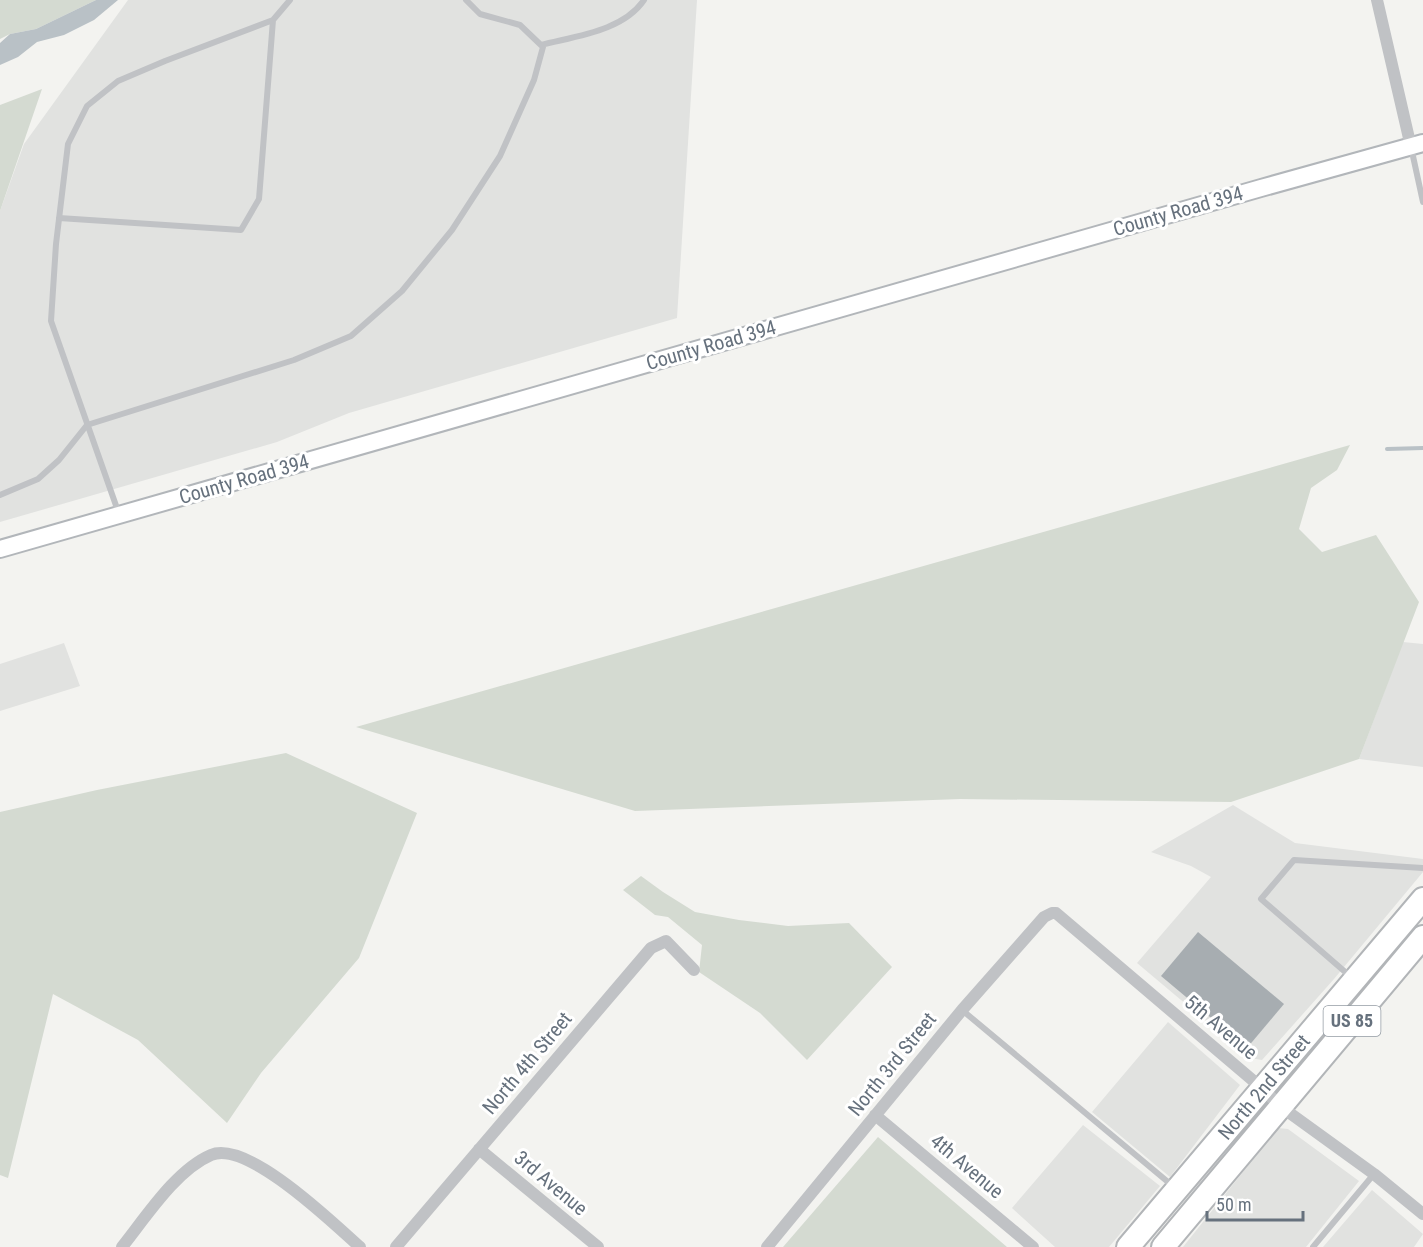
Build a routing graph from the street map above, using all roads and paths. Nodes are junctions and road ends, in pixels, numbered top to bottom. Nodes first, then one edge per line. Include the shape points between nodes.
1 (290, 0) edge
2 (466, 0) edge
3 (644, 0) edge
4 (1377, 0) edge
5 (273, 20) junction
6 (541, 45) junction
7 (1417, 145) edge
8 (1423, 202) edge
9 (59, 218) junction
10 (87, 425) junction
11 (0, 495) edge
12 (119, 515) junction
13 (0, 549) edge
14 (1423, 868) edge
15 (1423, 899) edge
16 (1052, 913) joint
17 (1423, 937) edge
18 (694, 970) dead end
19 (1355, 980) junction
20 (962, 1010) junction
21 (1263, 1089) junction
22 (1280, 1106) junction
23 (875, 1115) junction
24 (479, 1149) junction
25 (1374, 1174) junction
26 (1177, 1189) junction
27 (1423, 1214) edge
28 (122, 1247) edge
29 (360, 1247) edge
30 (396, 1247) edge
31 (598, 1247) edge
32 (767, 1247) edge
33 (1033, 1247) edge
34 (1128, 1247) edge
35 (1163, 1247) edge
36 (1313, 1247) edge

1 - 5 lane
2 - 6 lane via 480,14 520,25
3 - 6 lane via 617,24
4 - 7 street
5 - 9 lane via 118,81 87,106 68,144
5 - 9 lane via 259,199 241,230
6 - 10 lane via 534,80 500,156 452,230 402,291 351,336 294,360
7 - 8 lane
7 - 12 street, County Road 394
9 - 10 lane via 51,321
10 - 11 lane via 59,460 38,478
10 - 12 lane
12 - 13 street, County Road 394
14 - 19 lane via 1294,860 1261,899
15 - 19 highway, North 2nd Street / US 85
16 - 20 street, North 3rd Street via 1044,917
16 - 21 street, 5th Avenue
17 - 22 highway, North 2nd Street / US 85
18 - 24 street, North 4th Street via 666,941 651,948
19 - 21 highway, North 2nd Street / US 85
20 - 23 street, North 3rd Street
20 - 26 lane
21 - 22 street, 5th Avenue
21 - 26 highway, North 2nd Street / US 85
22 - 25 street, 5th Avenue
22 - 35 highway, North 2nd Street / US 85
23 - 32 street, North 3rd Street
23 - 33 street, 4th Avenue
24 - 30 street, North 4th Street
24 - 31 street, 3rd Avenue
25 - 27 street, 5th Avenue
25 - 36 lane
26 - 34 highway, North 2nd Street / US 85
28 - 29 street via 174,1184 213,1154 234,1155 259,1166 300,1194

